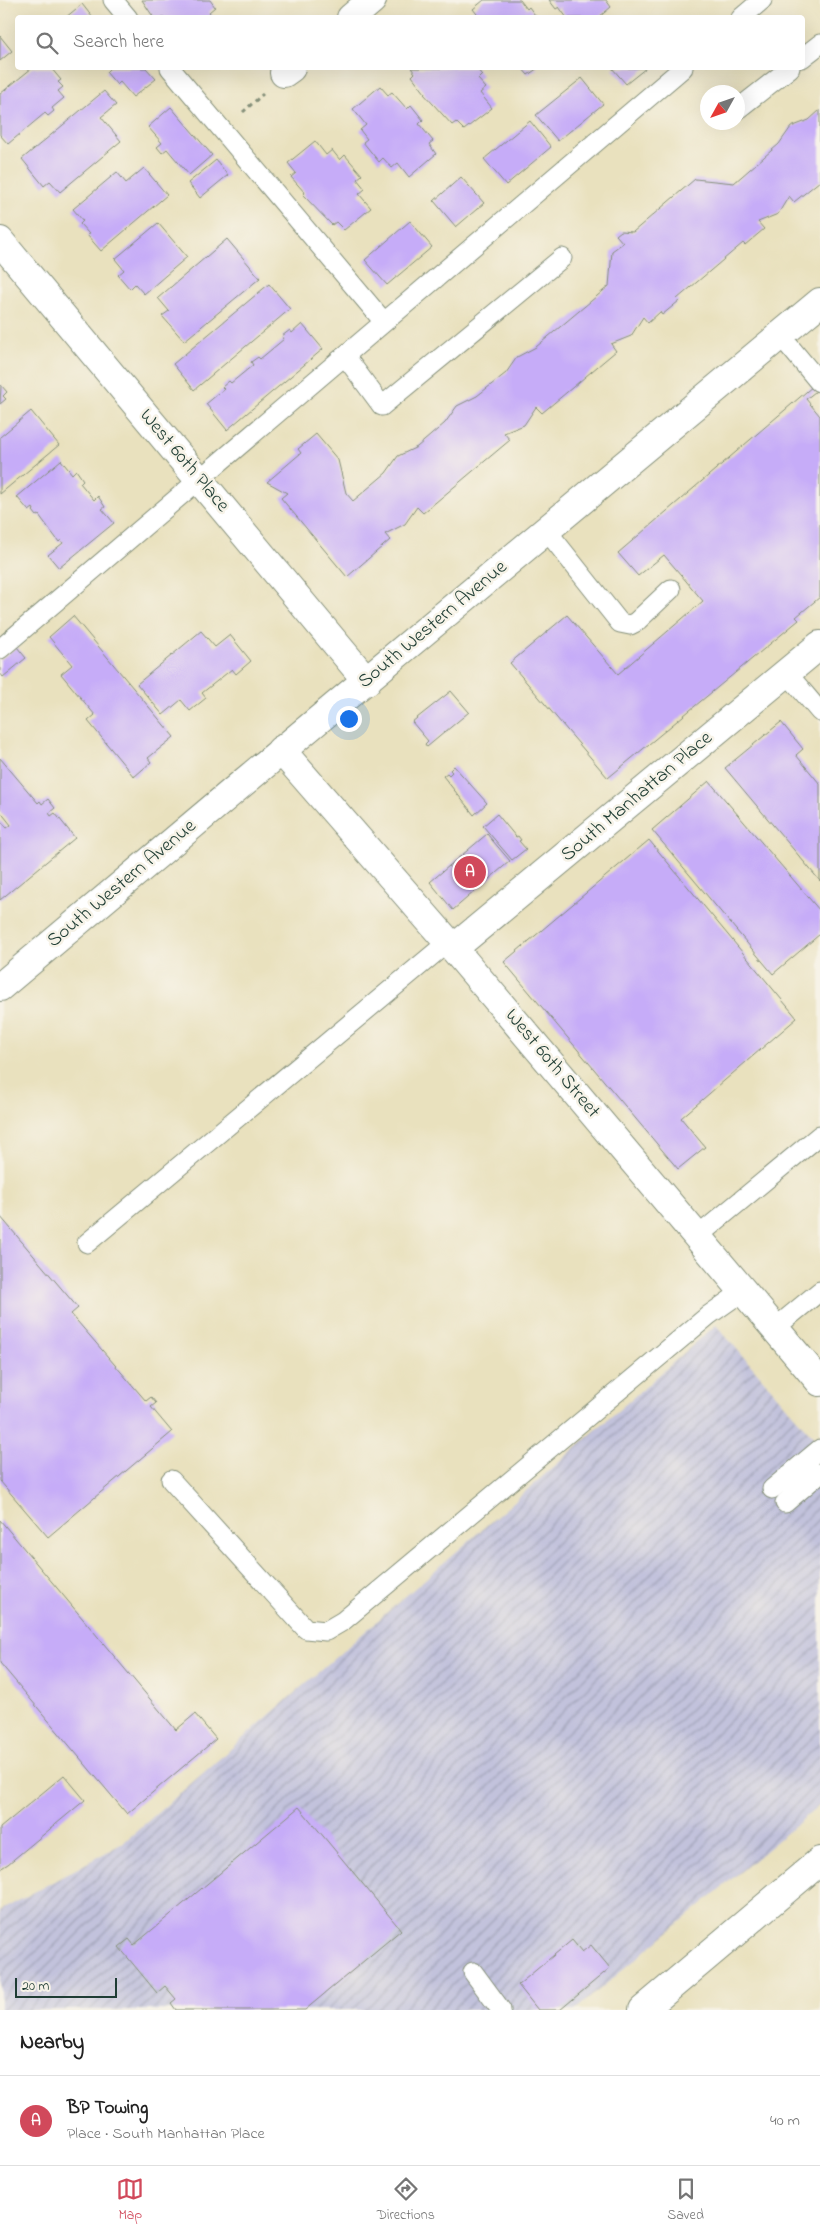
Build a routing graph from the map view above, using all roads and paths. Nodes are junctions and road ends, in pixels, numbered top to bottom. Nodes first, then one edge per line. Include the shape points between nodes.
1 (113, 0) edge
2 (372, 0) edge
3 (762, 0) edge
4 (126, 15) edge
5 (354, 15) edge
6 (744, 15) edge
7 (820, 44) edge
8 (805, 56) edge
9 (172, 70) edge
10 (681, 70) edge
11 (787, 70) edge
12 (745, 103) edge
13 (0, 241) edge
14 (562, 258) dead end
15 (820, 302) edge
16 (384, 322) junction
17 (780, 335) junction
18 (345, 356) junction
19 (819, 382) dead end
20 (200, 480) junction
21 (546, 530) junction
22 (670, 589) dead end
23 (820, 645) edge
24 (0, 649) edge
25 (787, 673) junction
26 (367, 681) junction
27 (820, 712) edge
28 (281, 750) junction
29 (451, 945) junction
30 (0, 987) edge
31 (820, 1135) edge
32 (698, 1236) junction
33 (87, 1243) dead end
34 (743, 1291) junction
35 (820, 1291) edge
36 (775, 1328) junction
37 (820, 1382) edge
38 (820, 1449) edge
39 (820, 1473) edge
40 (171, 1480) dead end
41 (820, 1861) edge
42 (473, 1972) dead end
43 (501, 2010) edge
44 (643, 2010) edge

1 - 4 lane
2 - 5 street
3 - 6 lane
7 - 8 lane
9 - 16 lane
10 - 16 lane
11 - 12 lane
13 - 20 street, West 60th Place
14 - 18 lane via 382,406
15 - 17 street, South Western Avenue
16 - 18 lane
17 - 19 lane
17 - 21 street, South Western Avenue
18 - 20 lane
20 - 24 lane
20 - 26 street, West 60th Place
21 - 22 lane via 620,623 630,625 636,622
21 - 26 street, South Western Avenue
23 - 25 street, South Manhattan Place
25 - 27 lane
25 - 29 street, South Manhattan Place
26 - 28 street, South Western Avenue
28 - 29 street, West 60th Street
28 - 30 street, South Western Avenue
29 - 32 street, West 60th Street
29 - 33 lane
31 - 32 lane
32 - 34 street, West 60th Street
34 - 36 street, West 60th Street
34 - 40 lane via 709,1315 343,1621 326,1630 306,1630
35 - 36 lane
36 - 37 street, West 60th Street
38 - 39 lane via 779,1496
41 - 44 street
42 - 43 lane

